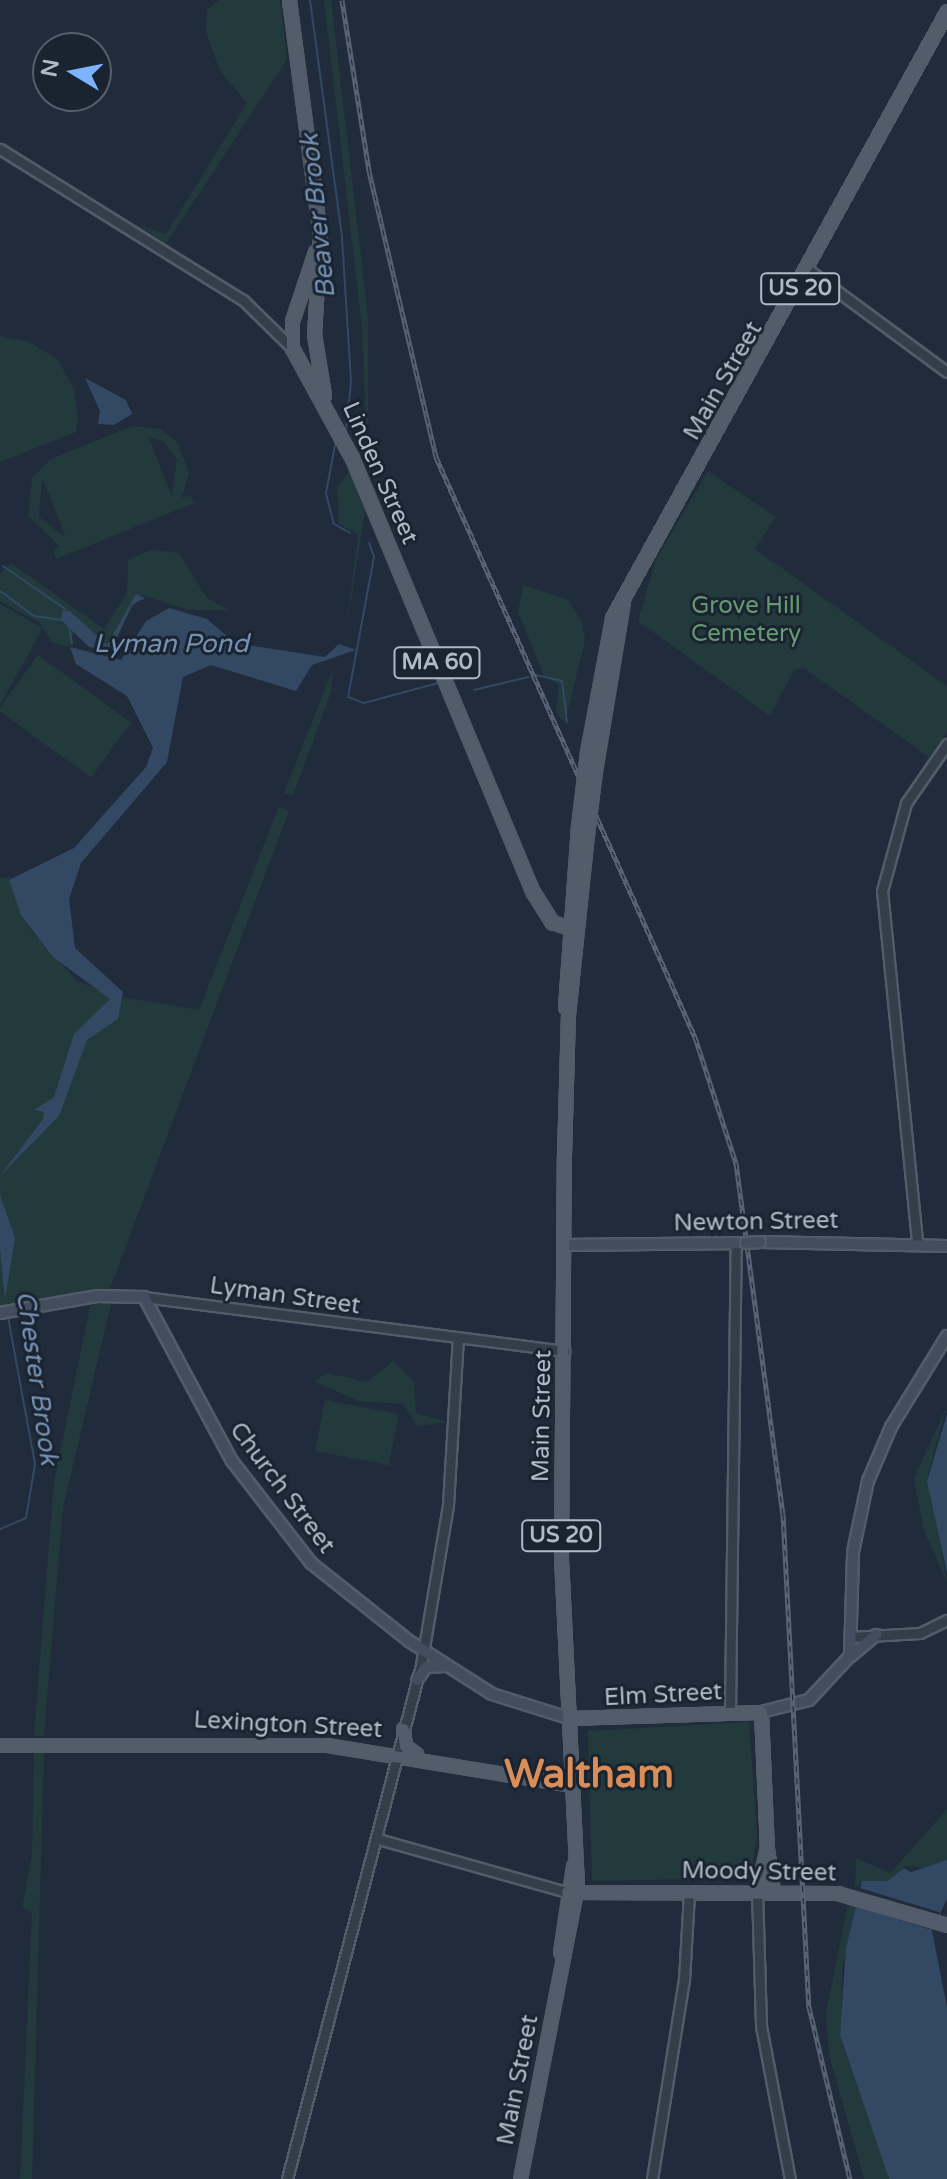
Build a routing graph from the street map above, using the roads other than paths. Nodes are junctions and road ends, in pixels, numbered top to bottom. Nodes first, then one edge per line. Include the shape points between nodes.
1 (289, 0) edge
2 (947, 11) edge
3 (0, 149) edge
4 (319, 224) junction
5 (810, 271) junction
6 (293, 317) junction
7 (272, 326) junction
8 (314, 334) junction
9 (292, 348) junction
10 (947, 372) edge
11 (331, 414) junction
12 (623, 602) junction
13 (947, 744) edge
14 (570, 930) junction
15 (917, 1241) junction
16 (741, 1243) junction
17 (565, 1245) junction
18 (947, 1246) edge
19 (144, 1297) junction
20 (0, 1313) edge
21 (947, 1336) edge
22 (458, 1339) junction
23 (565, 1351) junction
24 (947, 1620) edge
25 (876, 1635) junction
26 (851, 1637) junction
27 (423, 1649) junction
28 (847, 1660) junction
29 (451, 1668) junction
30 (417, 1680) junction
31 (761, 1712) junction
32 (730, 1713) junction
33 (568, 1718) junction
34 (403, 1729) junction
35 (0, 1745) edge
36 (396, 1753) junction
37 (419, 1755) junction
38 (570, 1785) junction
39 (378, 1839) junction
40 (767, 1847) junction
41 (573, 1866) junction
42 (757, 1890) junction
43 (773, 1890) junction
44 (689, 1892) junction
45 (572, 1894) junction
46 (609, 1895) junction
47 (942, 1924) edge
48 (287, 2179) edge
49 (520, 2179) edge
50 (652, 2179) edge
51 (790, 2179) edge

1 - 4 main road, MA 60
2 - 5 main road, Main Street / US 20
3 - 7 street, Linden Street
4 - 6 main road, MA 60
4 - 8 main road, MA 60
5 - 10 street
5 - 12 main road, Main Street / US 20
6 - 7 street
6 - 9 main road, MA 60
7 - 9 street, Linden Street
8 - 9 main road via 306,346
8 - 11 main road, MA 60
9 - 11 main road, Linden Street / MA 60
11 - 14 main road, Linden Street / MA 60 via 531,888 550,920
12 - 14 main road, Main Street / US 20, bridge
12 - 14 main road, Main Street / US 20, bridge via 601,653
13 - 15 street via 907,800 882,891
14 - 17 main road, Main Street / US 20
15 - 16 main road, Newton Street, bridge
15 - 18 main road, Newton Street
16 - 17 main road, Newton Street
16 - 32 street
17 - 23 main road, Main Street / US 20
19 - 20 main road, Lyman Street via 101,1295
19 - 22 street, Lyman Street
19 - 27 main road, Church Street via 232,1461 311,1563
21 - 26 main road, Elm Street via 891,1427 868,1481 853,1552
22 - 23 street, Lyman Street
22 - 27 street via 448,1500
23 - 33 main road, Main Street / US 20
24 - 25 street via 923,1632
25 - 26 street
25 - 28 main road
26 - 28 main road, Elm Street
27 - 29 main road, Church Street
27 - 30 street
28 - 31 main road, Elm Street via 805,1703
29 - 30 main road via 429,1666
29 - 33 main road, Church Street via 516,1705
30 - 34 street
31 - 32 main road, Elm Street
31 - 40 main road
32 - 33 main road, Elm Street
33 - 38 main road, Main Street / US 20
34 - 36 street
34 - 37 main road via 405,1746
35 - 36 main road, Lexington Street via 277,1742
36 - 37 main road, Lexington Street
36 - 39 street
37 - 38 main road, Lexington Street
38 - 41 main road, Main Street / US 20
39 - 45 street
39 - 48 street
40 - 42 main road
40 - 43 main road
41 - 45 main road, Main Street / US 20
41 - 46 main road via 584,1885
42 - 43 main road, Moody Street
42 - 44 main road, Moody Street
42 - 51 street via 761,2026
43 - 47 main road, Moody Street via 857,1897
44 - 46 main road, Moody Street
44 - 50 street via 684,1980
45 - 46 main road, Moody Street
45 - 49 main road, Main Street / US 20

